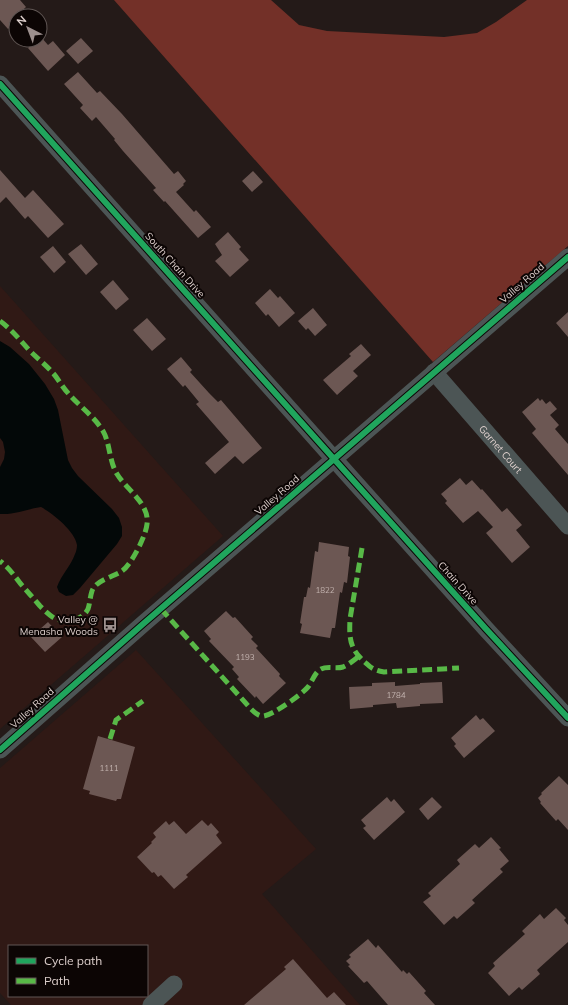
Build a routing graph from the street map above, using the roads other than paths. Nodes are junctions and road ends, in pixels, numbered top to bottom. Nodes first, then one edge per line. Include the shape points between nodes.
1 (0, 84) edge
2 (568, 257) edge
3 (434, 372) junction
4 (334, 460) junction
5 (568, 526) edge
6 (568, 718) edge
7 (0, 750) edge
8 (174, 984) dead end
9 (151, 1005) edge

1 - 4 street, South Chain Drive
2 - 3 street, Valley Road
3 - 4 street, Valley Road
3 - 5 street, Garnet Court
4 - 6 street, Chain Drive
4 - 7 street, Valley Road
8 - 9 street

